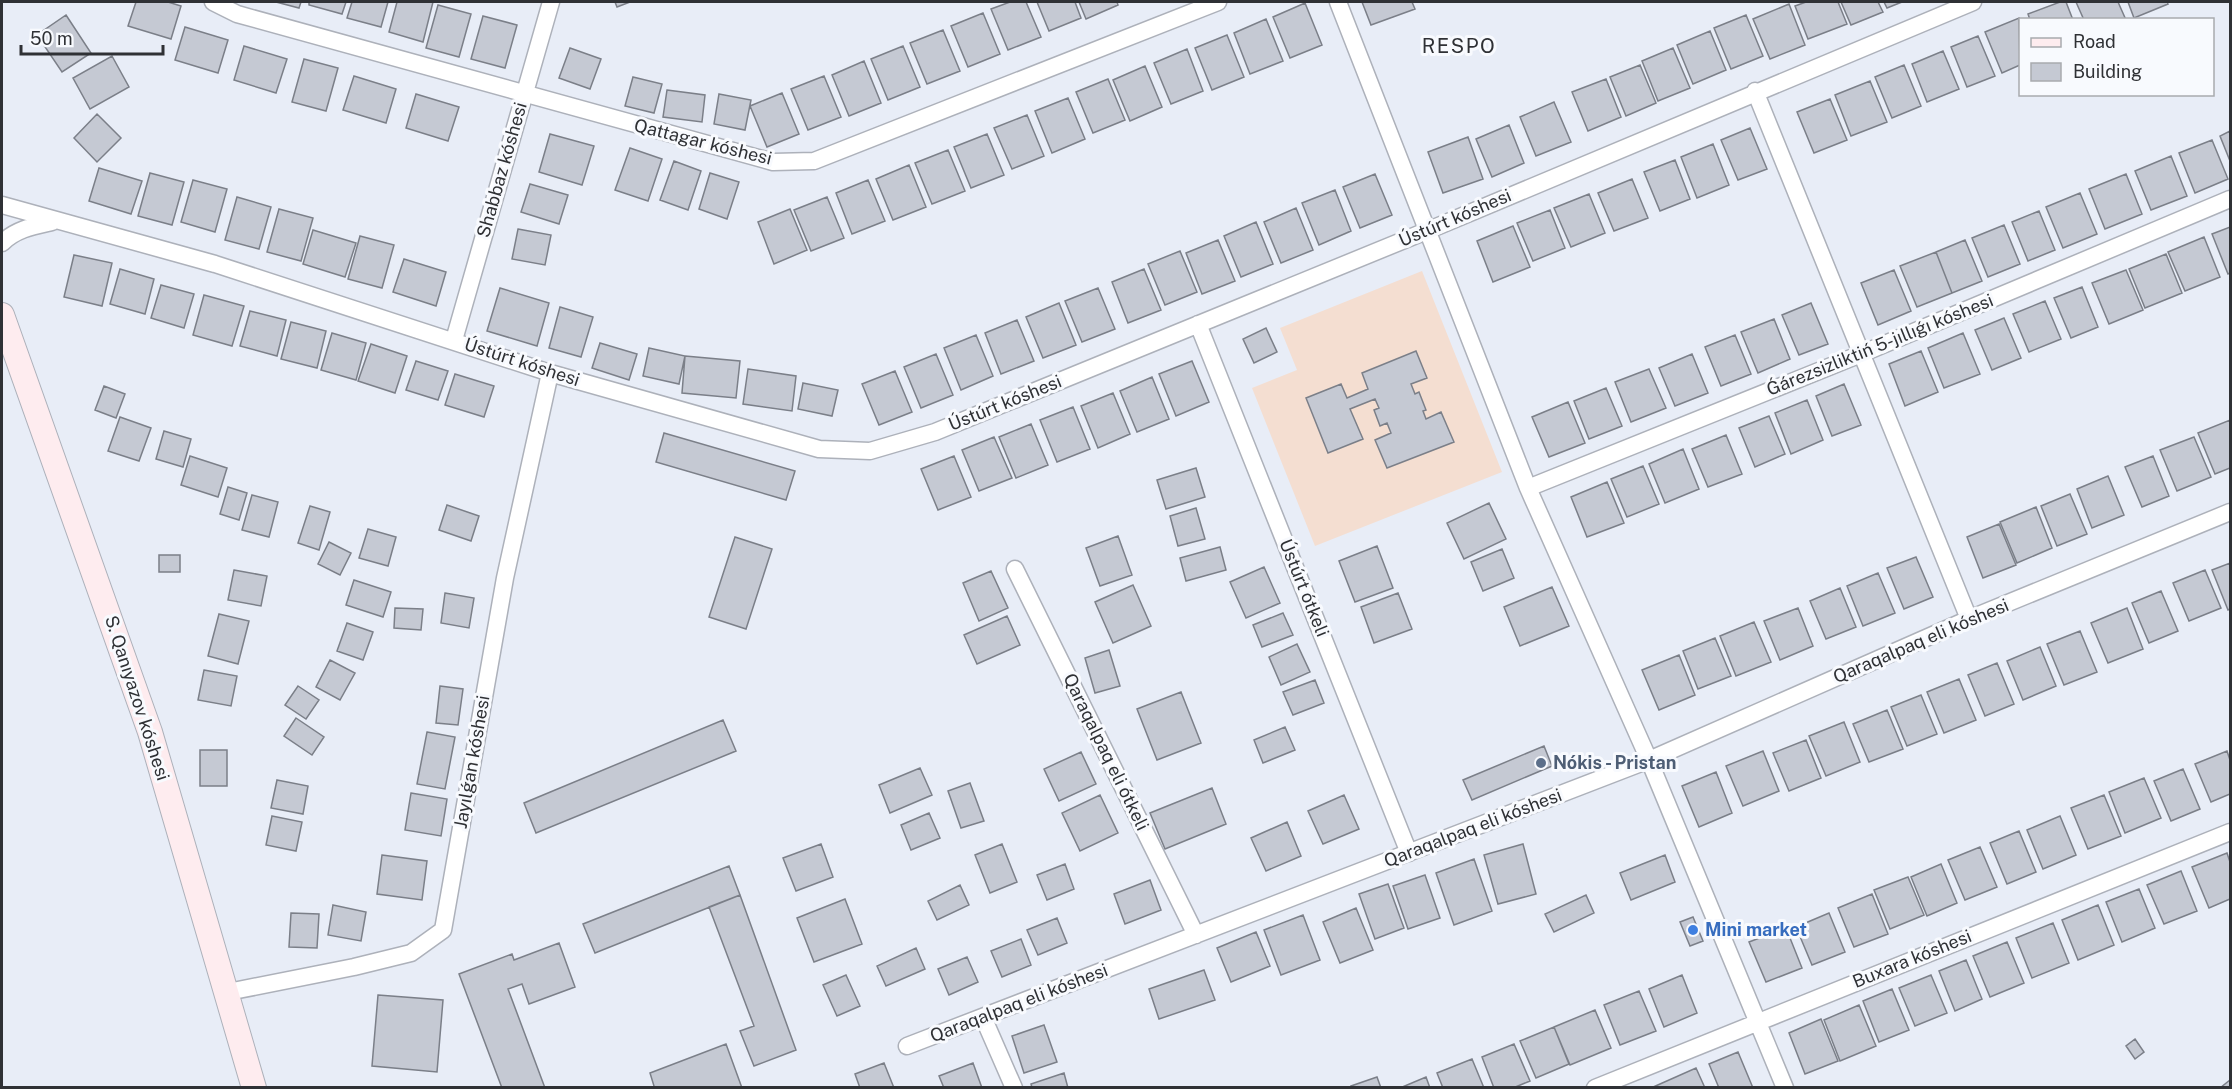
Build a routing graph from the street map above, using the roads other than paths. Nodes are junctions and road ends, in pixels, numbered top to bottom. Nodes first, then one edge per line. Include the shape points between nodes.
1 (213, 2) edge
2 (551, 2) edge
3 (1218, 2) edge
4 (1338, 2) edge
5 (1973, 2) edge
6 (1755, 91) junction
7 (524, 95) junction
8 (2230, 199) edge
9 (2, 205) edge
10 (56, 222) junction
11 (1426, 230) junction
12 (2, 243) edge
13 (2, 315) edge
14 (1198, 324) junction
15 (454, 340) junction
16 (1861, 354) junction
17 (550, 373) junction
18 (1528, 488) junction
19 (2230, 512) edge
20 (1015, 569) dead end
21 (1969, 619) junction
22 (1649, 760) junction
23 (2230, 832) edge
24 (1409, 853) junction
25 (1196, 935) junction
26 (228, 992) junction
27 (983, 1017) junction
28 (1756, 1021) junction
29 (908, 1046) dead end
30 (254, 1088) edge
31 (1014, 1088) edge
32 (1594, 1088) edge
33 (1785, 1088) edge

1 - 7 street, Qattagar kóshesi via 237,14
2 - 7 street, Shabbaz kóshesi
3 - 7 street, Qattagar kóshesi via 814,161 773,162
4 - 11 street
5 - 6 street, Ústúrt kóshesi
6 - 11 street, Ústúrt kóshesi
6 - 16 street
7 - 15 street, Shabbaz kóshesi
8 - 16 street, Ǵárezsizliktiń 5-jıllıǵı kóshesi
9 - 10 street, Ústúrt kóshesi
10 - 12 street via 27,228
10 - 15 street, Ústúrt kóshesi via 215,264
11 - 14 street, Ústúrt kóshesi
11 - 18 street
13 - 26 street, S. Qanıyazov kóshesi via 150,732
14 - 17 street, Ústúrt kóshesi via 936,432 870,451 819,449
14 - 24 street, Ústúrt ótkeli
15 - 17 street, Ústúrt kóshesi
16 - 18 street, Ǵárezsizliktiń 5-jıllıǵı kóshesi
16 - 21 street
17 - 26 street, Jayılǵan kóshesi via 505,578 443,930 411,953
18 - 22 street
19 - 21 street, Qaraqalpaq eli kóshesi
20 - 25 street, Qaraqalpaq eli ótkeli
21 - 22 street, Qaraqalpaq eli kóshesi
22 - 24 street, Qaraqalpaq eli kóshesi
22 - 28 street
23 - 28 street, Buxara kóshesi
24 - 25 street, Qaraqalpaq eli kóshesi
25 - 27 street, Qaraqalpaq eli kóshesi
26 - 30 street, S. Qanıyazov kóshesi
27 - 29 street, Qaraqalpaq eli kóshesi
27 - 31 street
28 - 32 street, Buxara kóshesi
28 - 33 street

